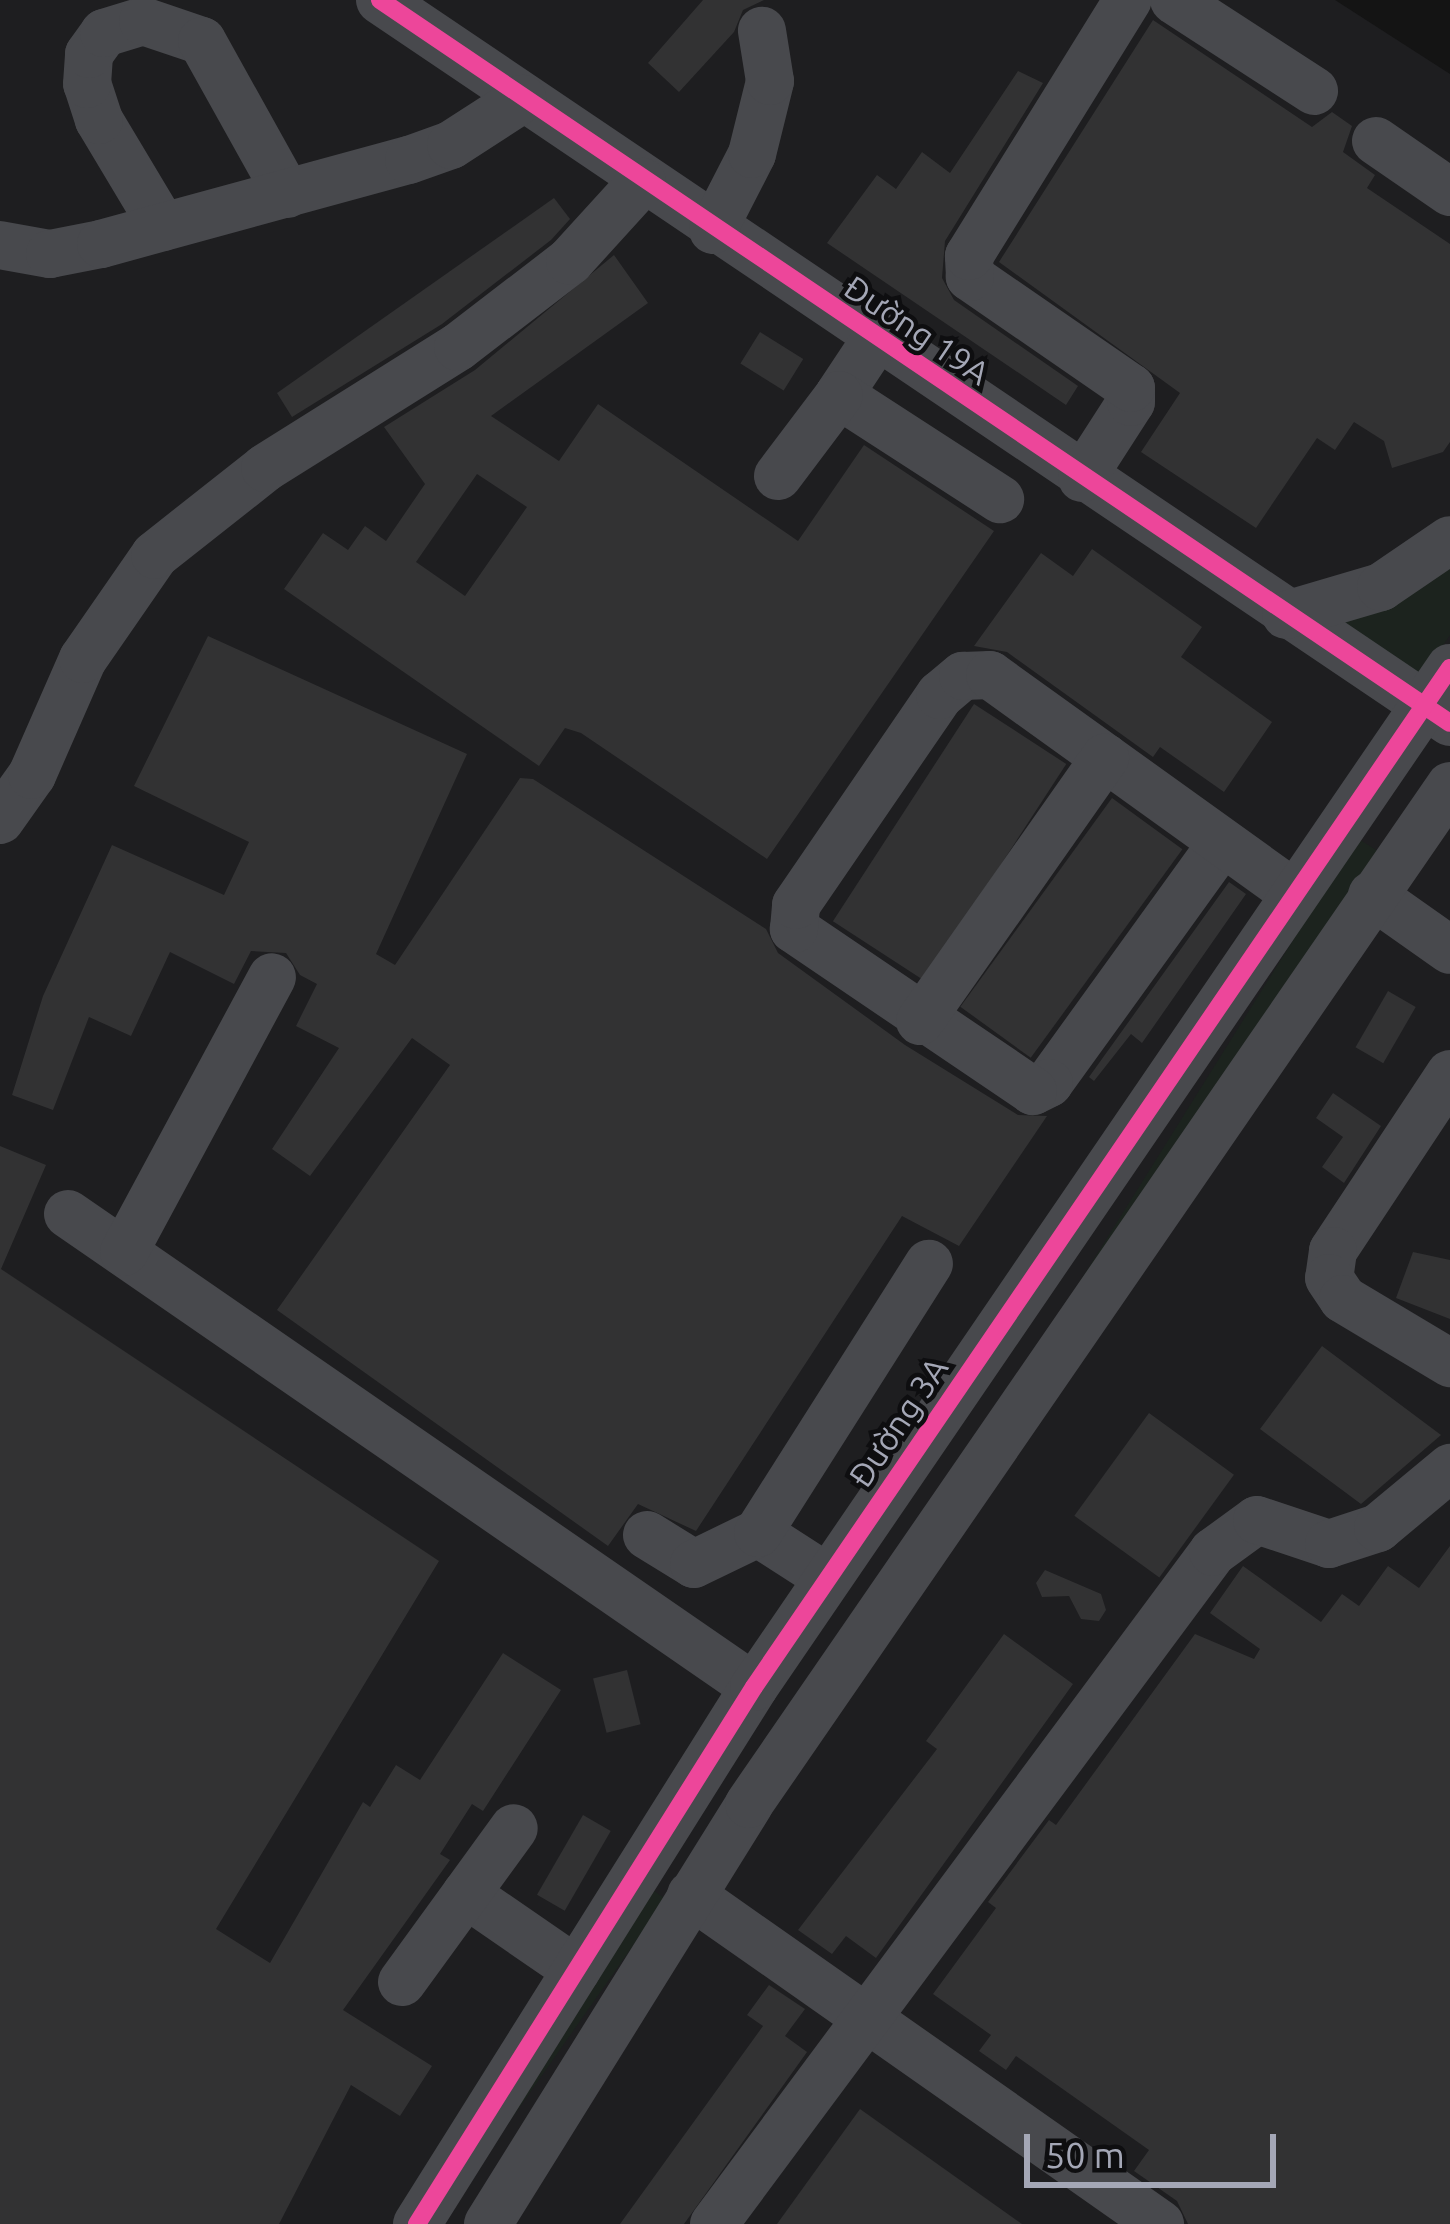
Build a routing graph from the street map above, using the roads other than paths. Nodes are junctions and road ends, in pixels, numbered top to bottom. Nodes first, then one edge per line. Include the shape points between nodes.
1 (380, 0) edge
2 (1128, 0) edge
3 (1174, 0) edge
4 (762, 32) dead end
5 (1314, 91) dead end
6 (522, 99) junction
7 (1376, 141) dead end
8 (642, 182) junction
9 (1450, 192) edge
10 (287, 194) junction
11 (164, 227) junction
12 (713, 230) junction
13 (0, 244) edge
14 (876, 339) junction
15 (839, 394) junction
16 (778, 476) dead end
17 (1082, 478) junction
18 (1000, 500) dead end
19 (1450, 540) edge
20 (1286, 615) junction
21 (1441, 699) edge
22 (1105, 758) junction
23 (1450, 787) edge
24 (0, 820) edge
25 (1222, 843) junction
26 (1295, 894) junction
27 (1372, 895) junction
28 (1450, 950) edge
29 (272, 977) dead end
30 (920, 1021) junction
31 (1450, 1074) edge
32 (68, 1214) dead end
33 (124, 1252) junction
34 (929, 1264) dead end
35 (1450, 1363) edge
36 (1450, 1468) edge
37 (758, 1533) junction
38 (647, 1535) dead end
39 (828, 1578) junction
40 (754, 1688) junction
41 (701, 1771) junction
42 (749, 1804) junction
43 (514, 1828) dead end
44 (466, 1894) junction
45 (691, 1895) junction
46 (576, 1970) junction
47 (402, 1982) dead end
48 (866, 2016) junction
49 (417, 2224) edge
50 (488, 2224) edge
51 (714, 2224) edge
52 (1160, 2224) edge

1 - 6 street, Đường 19A
2 - 17 street via 970,256 970,278 1131,388 1131,402
3 - 5 street
4 - 12 street via 770,81 752,154
6 - 8 street, Đường 19A
6 - 10 street via 451,145
7 - 9 street
8 - 12 street, Đường 19A
8 - 24 street via 570,261 476,333 265,468 155,555 83,659 32,775
10 - 11 street
10 - 11 street via 202,40 143,21 104,34 89,54 87,84 99,120
11 - 13 street via 50,254
12 - 14 street, Đường 19A
14 - 15 street
14 - 17 street, Đường 19A
15 - 16 street
15 - 18 street
17 - 20 street, Đường 19A
19 - 20 street via 1381,587
20 - 21 street, Đường 19A
21 - 26 street, Đường 3A
22 - 25 street
22 - 30 street
22 - 30 street via 990,675 963,676 940,695 793,915 803,940
23 - 27 street
25 - 26 street
25 - 30 street via 1048,1083 1022,1087
26 - 39 street, Đường 3A
27 - 28 street
27 - 42 street
29 - 33 street
31 - 35 street via 1333,1251 1330,1279 1342,1299
32 - 33 street
33 - 40 street
34 - 37 street
36 - 48 street via 1400,1515 1329,1544 1257,1520 1235,1531
37 - 38 street via 694,1564
37 - 39 street
39 - 40 street, Đường 3A
40 - 41 street, Đường 3A
41 - 42 street
41 - 46 street, Đường 3A
42 - 45 street
43 - 44 street
44 - 46 street
44 - 47 street
45 - 48 street
45 - 50 street
46 - 49 street, Đường 3A
48 - 51 street
48 - 52 street

